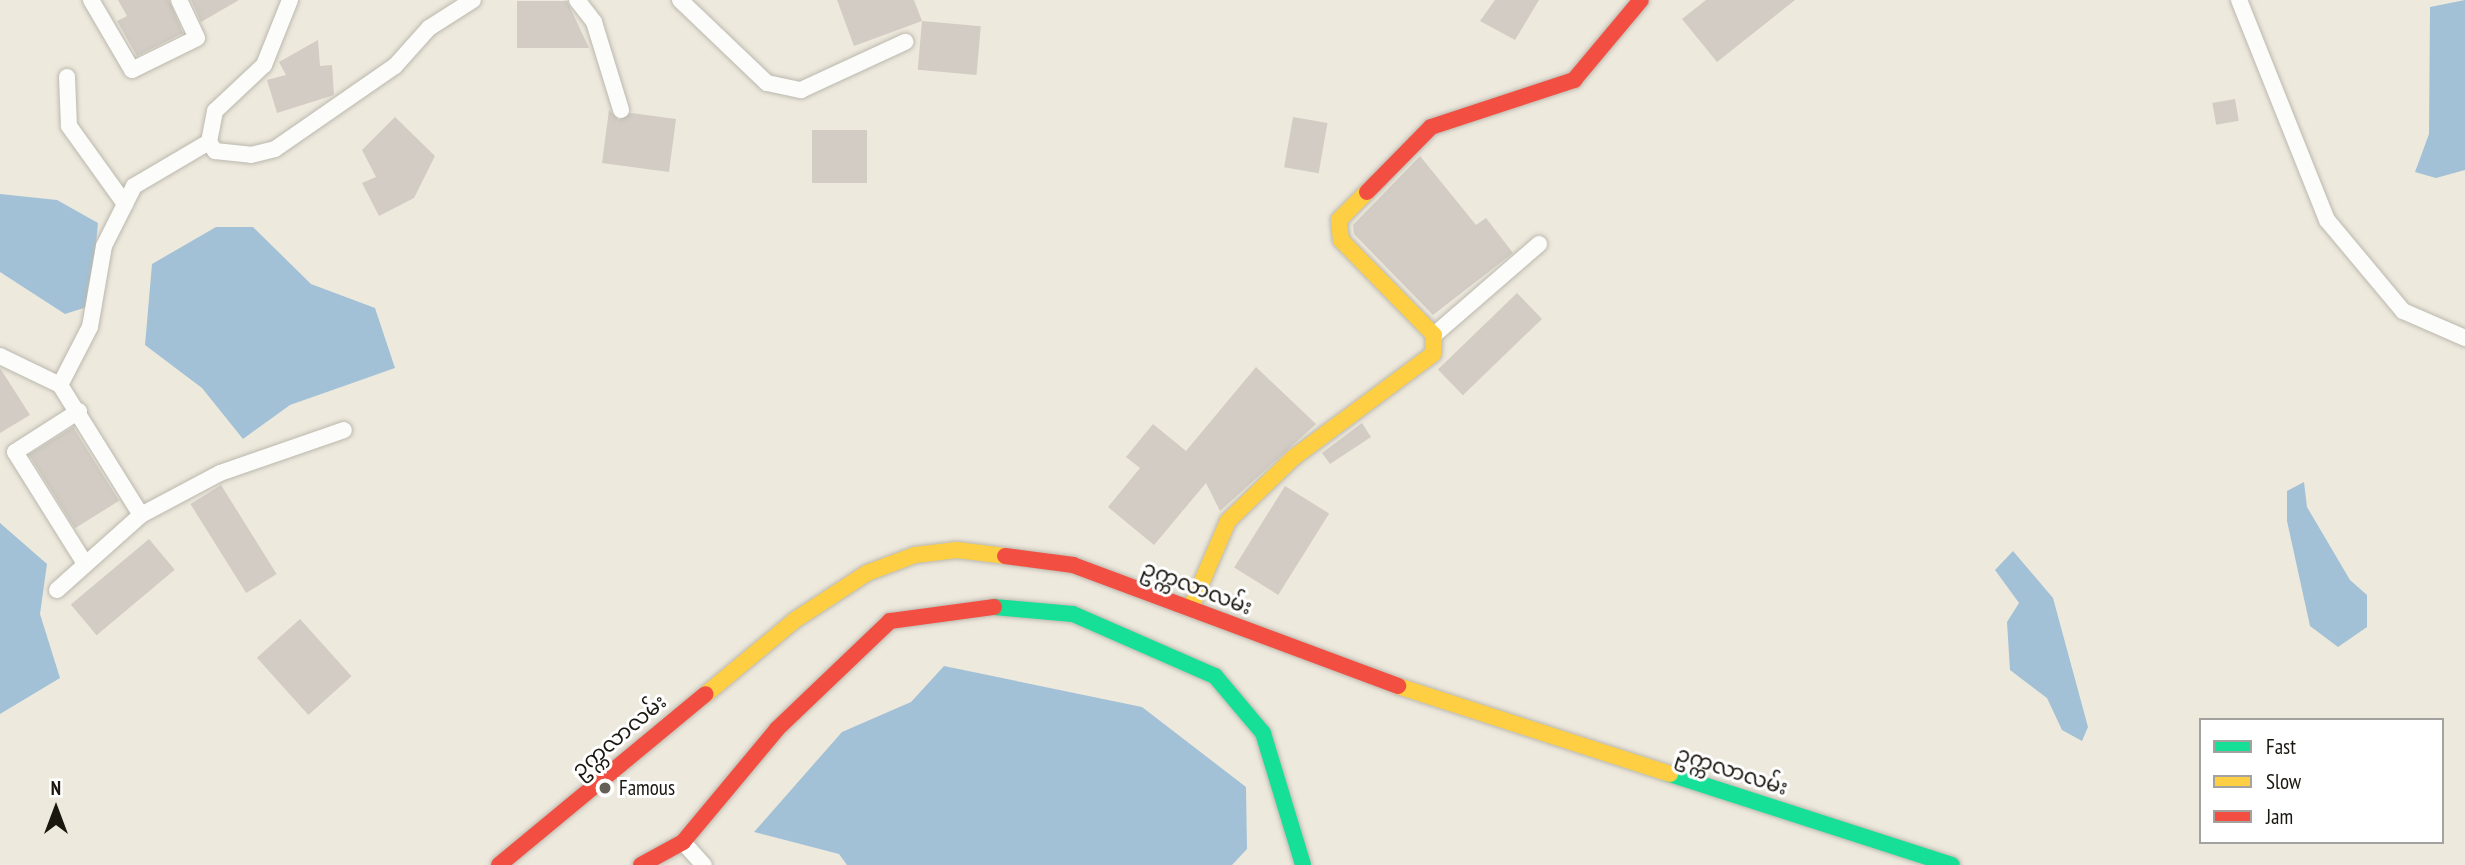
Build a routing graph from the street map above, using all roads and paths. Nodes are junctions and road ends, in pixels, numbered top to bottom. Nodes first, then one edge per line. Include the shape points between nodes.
1 (91, 0) edge
2 (179, 0) edge
3 (290, 0) edge
4 (473, 0) edge
5 (577, 0) edge
6 (680, 0) edge
7 (1640, 0) edge
8 (2239, 0) edge
9 (905, 41) dead end
10 (66, 77) dead end
11 (621, 110) dead end
12 (209, 142) junction
13 (125, 204) junction
14 (1539, 244) dead end
15 (1434, 335) junction
16 (2465, 338) edge
17 (0, 356) edge
18 (60, 385) junction
19 (79, 411) junction
20 (344, 430) dead end
21 (141, 515) junction
22 (85, 562) junction
23 (57, 590) dead end
24 (1191, 607) junction
25 (683, 842) junction
26 (499, 865) edge
27 (641, 865) edge
28 (704, 865) edge
29 (1303, 865) edge
30 (1952, 865) edge

1 - 2 street via 132,70 197,38
3 - 12 street via 264,65 215,111
4 - 12 street via 429,28 396,66 275,149 241,154 215,151
5 - 11 street via 594,22
6 - 9 street via 767,83 801,90
7 - 15 street via 1574,80 1431,127 1339,220 1348,248
8 - 16 street via 2327,220 2403,311
10 - 13 street via 69,126
12 - 13 street via 134,186
13 - 18 street via 104,246 90,327
14 - 15 street
15 - 24 street via 1433,354 1293,458 1228,521
17 - 18 street
18 - 19 street
19 - 21 street
19 - 22 street via 15,452
20 - 21 street via 220,473
21 - 22 street
22 - 23 street
24 - 26 street, ဥက္ကလာလမ်း via 1073,565 983,552 915,555 867,573 795,620
24 - 30 street, ဥက္ကလာလမ်း via 1334,665
25 - 27 street
25 - 28 street
25 - 29 street via 778,729 890,621 975,605 1073,614 1215,676 1263,733

